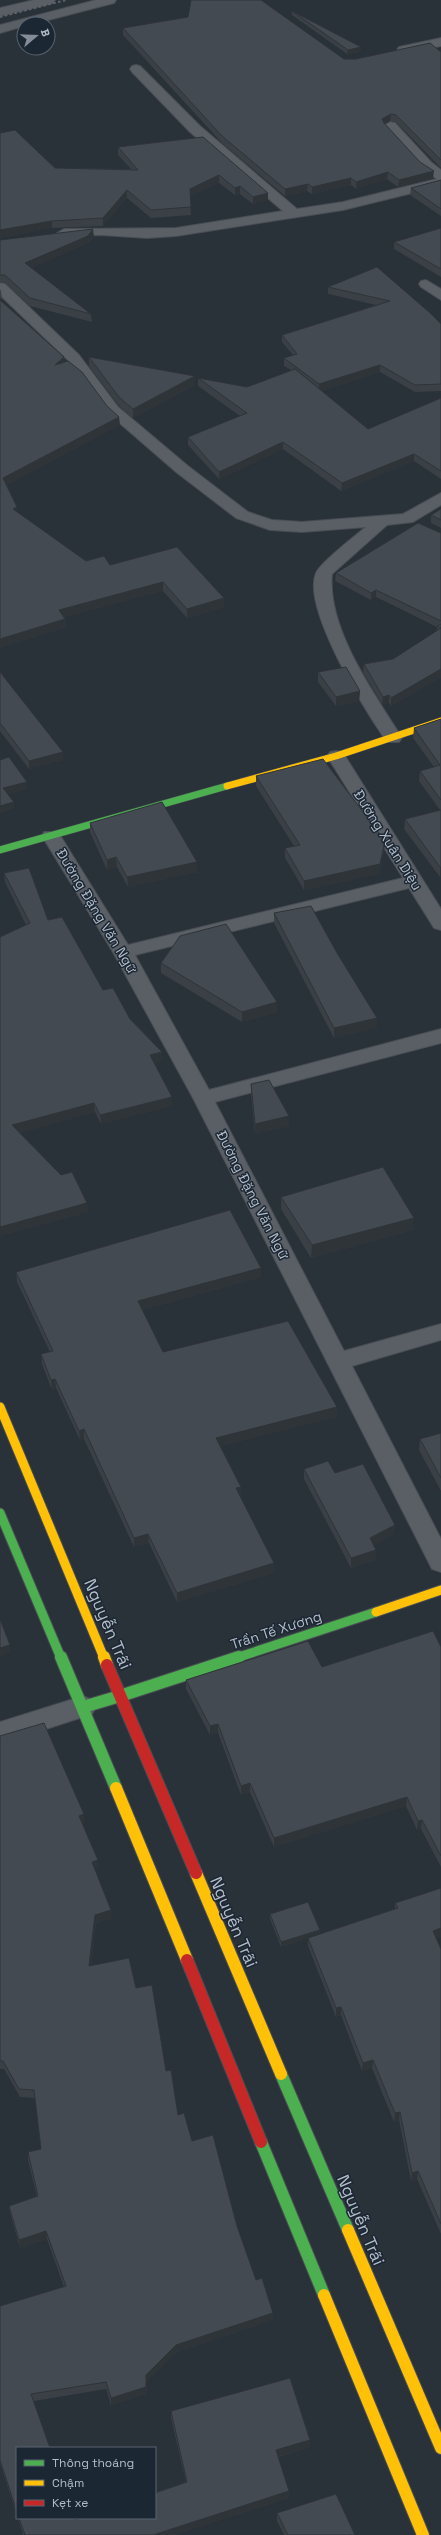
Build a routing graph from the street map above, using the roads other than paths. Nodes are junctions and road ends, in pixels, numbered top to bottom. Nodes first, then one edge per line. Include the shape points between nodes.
1 (46, 0) edge
2 (110, 0) edge
3 (0, 12) edge
4 (0, 29) edge
5 (441, 42) edge
6 (394, 52) edge
7 (136, 68) dead end
8 (390, 126) edge
9 (441, 181) edge
10 (292, 212) junction
11 (52, 234) edge
12 (426, 284) dead end
13 (0, 287) edge
14 (441, 296) edge
15 (441, 498) edge
16 (407, 519) junction
17 (382, 521) junction
18 (424, 527) edge
19 (441, 721) edge
20 (393, 738) junction
21 (336, 756) junction
22 (50, 836) junction
23 (0, 850) edge
24 (414, 881) junction
25 (441, 924) edge
26 (123, 952) junction
27 (441, 1036) edge
28 (203, 1098) junction
29 (441, 1332) edge
30 (338, 1361) junction
31 (0, 1407) edge
32 (0, 1513) edge
33 (441, 1562) edge
34 (441, 1590) edge
35 (120, 1696) junction
36 (83, 1707) junction
37 (0, 1733) edge
38 (441, 2448) edge
39 (423, 2535) edge

1 - 3 street
2 - 4 street
5 - 6 street
7 - 10 street via 195,129
8 - 9 street
9 - 10 street via 342,206
10 - 11 street via 176,232 147,234 101,231
12 - 14 street
13 - 17 street via 14,308 74,358 113,410 182,469 242,515 270,525 302,527
15 - 16 street
16 - 17 street
16 - 18 street
17 - 20 street via 324,573 321,581 322,592 342,650
19 - 20 main road
20 - 21 main road
21 - 22 main road
21 - 24 street, Đường Xuân Diệu
22 - 23 main road
22 - 26 street, Đường Đặng Văn Ngữ
24 - 25 street, Đường Xuân Diệu
24 - 26 street
26 - 28 street, Đường Đặng Văn Ngữ
27 - 28 street
28 - 30 street, Đường Đặng Văn Ngữ
29 - 30 street
30 - 33 street, Đường Đặng Văn Ngữ
31 - 35 main road, Nguyễn Trãi
32 - 36 main road
34 - 35 main road, Trần Tế Xương
35 - 36 main road, Trần Tế Xương
35 - 38 main road, Nguyễn Trãi
36 - 37 street
36 - 39 main road

